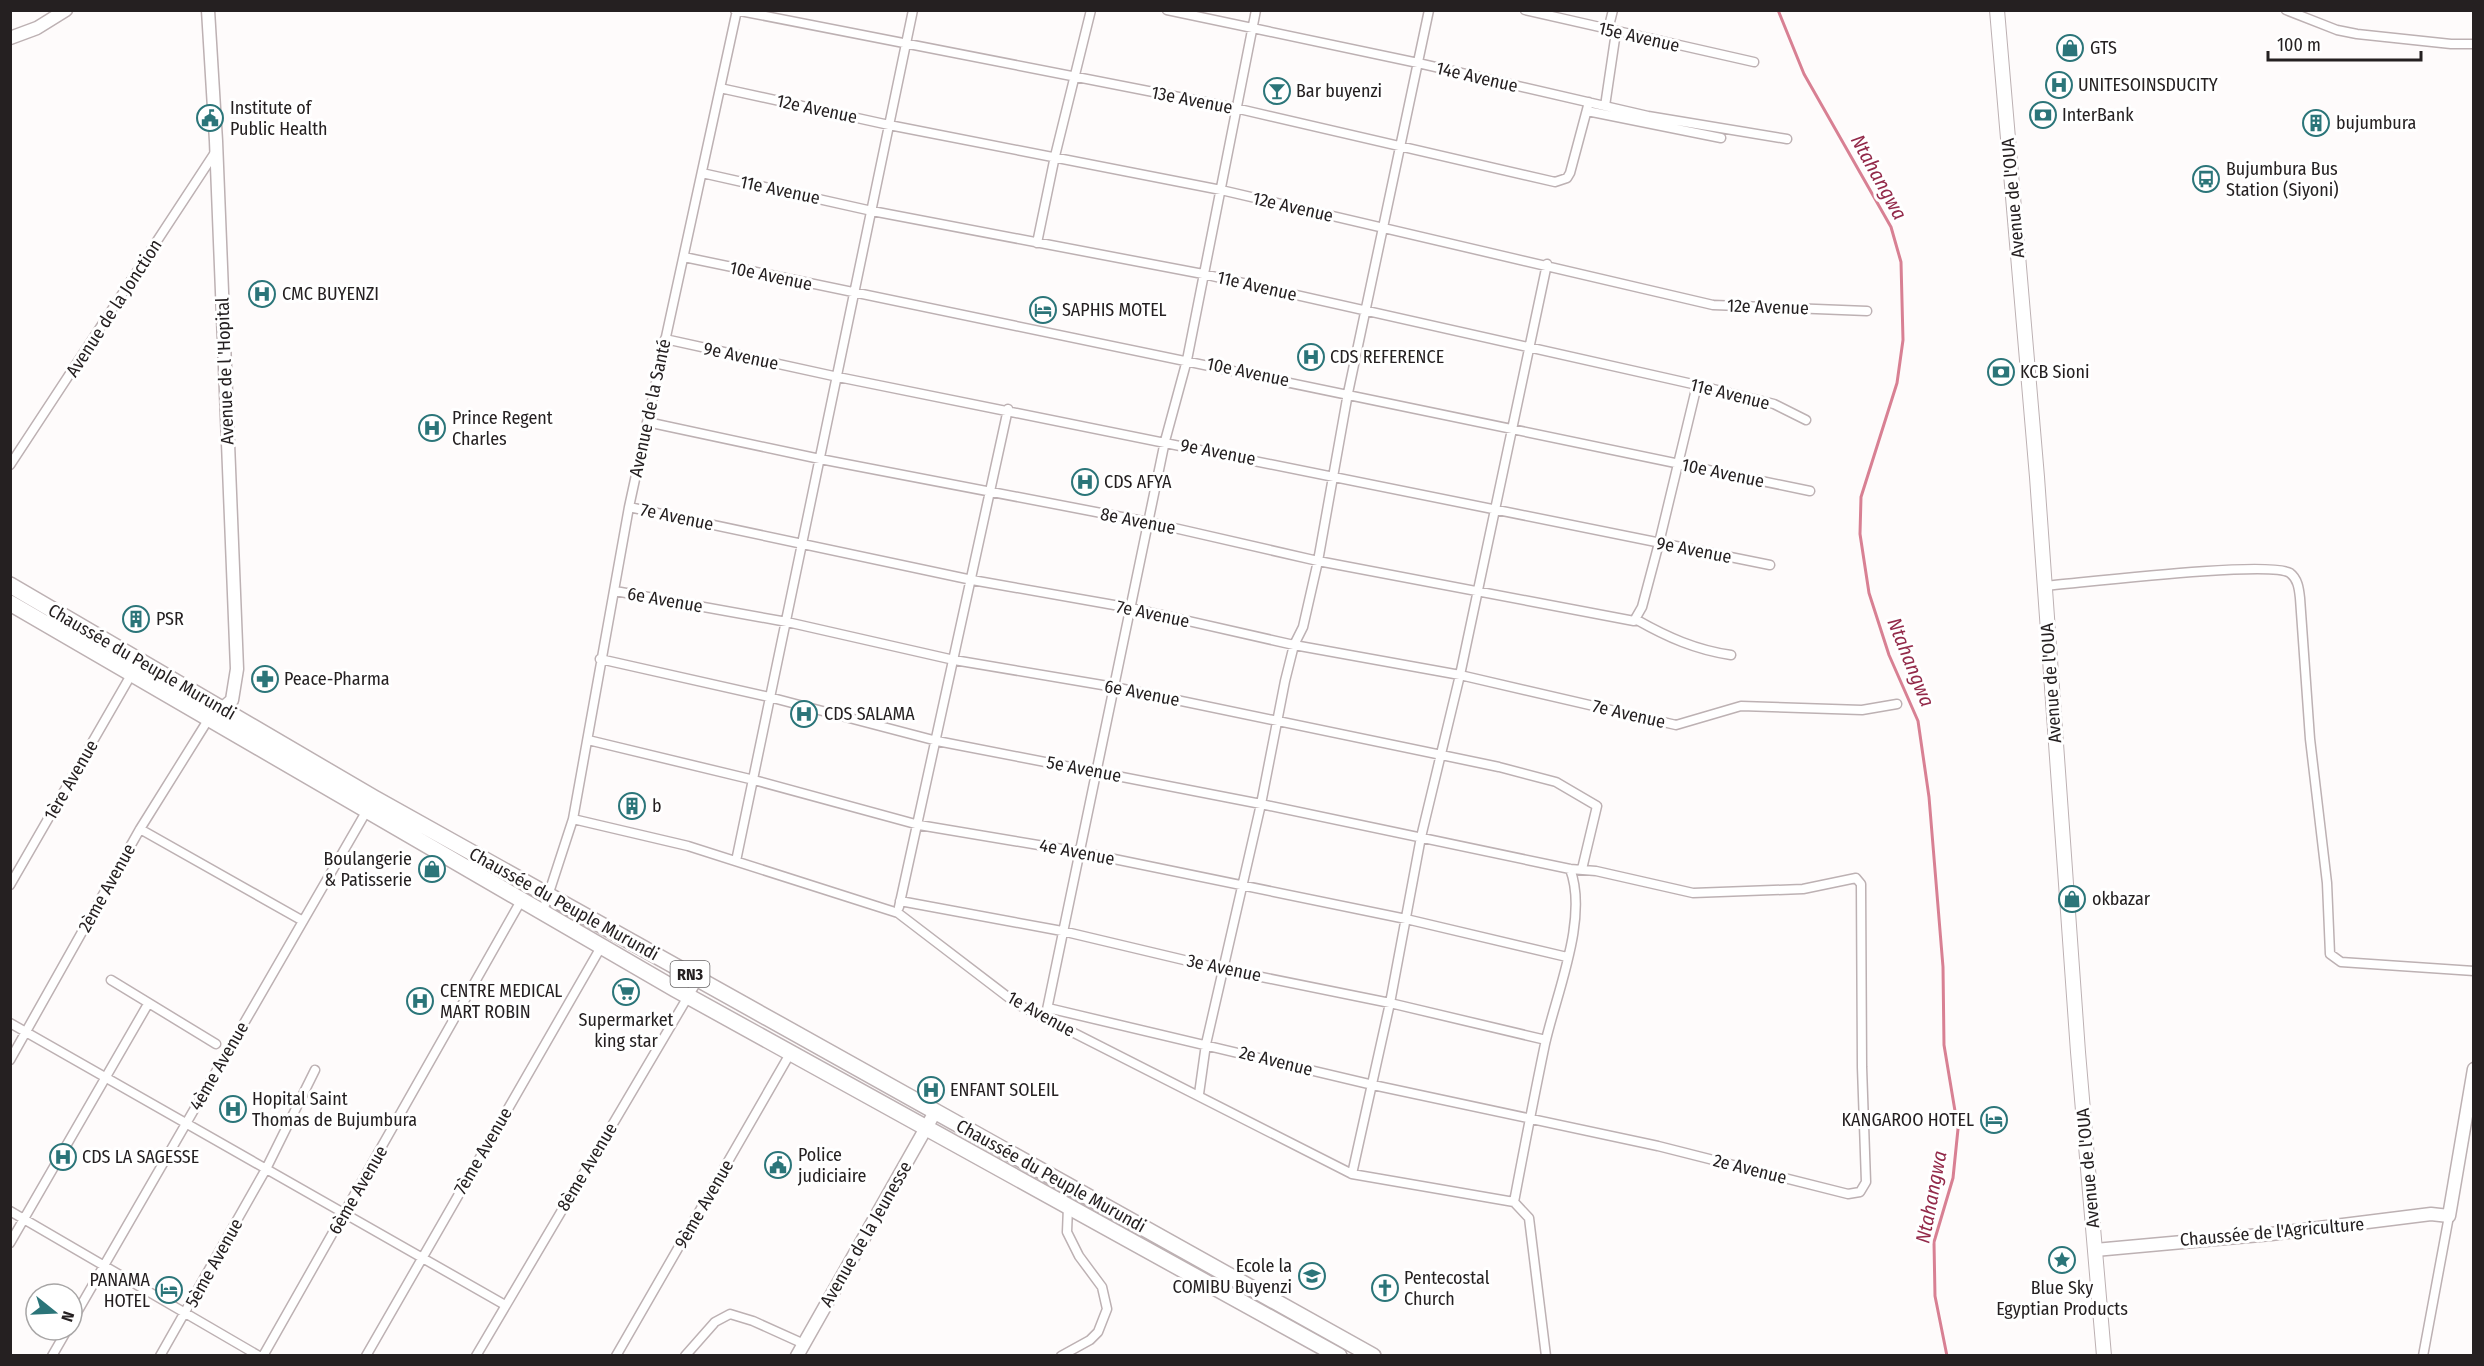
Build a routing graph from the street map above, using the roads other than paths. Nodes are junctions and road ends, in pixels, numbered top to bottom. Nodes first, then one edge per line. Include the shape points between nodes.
1 (66, 10) edge
2 (208, 10) edge
3 (913, 10) edge
4 (1091, 10) edge
5 (1167, 10) edge
6 (1256, 10) edge
7 (1430, 10) edge
8 (1525, 10) edge
9 (1613, 10) edge
10 (1997, 10) edge
11 (2286, 10) edge
12 (736, 11) edge
13 (1252, 29) junction
14 (1612, 31) junction
15 (10, 38) edge
16 (2474, 44) edge
17 (908, 45) junction
18 (1754, 62) dead end
19 (1418, 63) junction
20 (1074, 78) junction
21 (720, 88) junction
22 (1605, 106) junction
23 (1588, 107) junction
24 (1235, 108) junction
25 (890, 125) junction
26 (1720, 138) dead end
27 (1787, 140) dead end
28 (1401, 145) junction
29 (216, 150) junction
30 (1055, 156) junction
31 (702, 173) junction
32 (1221, 190) junction
33 (872, 211) junction
34 (1384, 228) junction
35 (1037, 243) junction
36 (684, 257) junction
37 (1547, 264) junction
38 (1203, 274) junction
39 (855, 294) junction
40 (1366, 311) junction
41 (1867, 311) dead end
42 (665, 339) junction
43 (1528, 348) junction
44 (1187, 360) junction
45 (838, 377) junction
46 (1697, 385) junction
47 (1348, 393) junction
48 (1008, 409) junction
49 (1806, 420) dead end
50 (647, 422) junction
51 (1512, 430) junction
52 (1166, 441) junction
53 (820, 459) junction
54 (1679, 464) junction
55 (10, 465) edge
56 (1333, 475) junction
57 (1810, 491) dead end
58 (990, 493) junction
59 (629, 507) junction
60 (1494, 509) junction
61 (1148, 522) junction
62 (1659, 543) junction
63 (803, 544) junction
64 (1318, 561) junction
65 (1770, 565) dead end
66 (972, 580) junction
67 (2044, 586) junction
68 (615, 591) junction
69 (1478, 592) junction
70 (12, 595) edge
71 (1131, 608) junction
72 (1632, 620) junction
73 (787, 622) junction
74 (1294, 645) junction
75 (1731, 655) dead end
76 (600, 659) junction
77 (954, 660) junction
78 (131, 675) junction
79 (1460, 675) junction
80 (1114, 687) junction
81 (769, 697) junction
82 (1897, 704) dead end
83 (222, 710) junction
84 (208, 720) junction
85 (1276, 721) junction
86 (588, 740) junction
87 (937, 741) junction
88 (1441, 755) junction
89 (1096, 771) junction
90 (754, 780) junction
91 (1260, 804) junction
92 (366, 812) junction
93 (573, 819) junction
94 (919, 825) junction
95 (140, 829) junction
96 (1421, 837) junction
97 (1080, 852) junction
98 (736, 861) junction
99 (1570, 869) junction
100 (1582, 870) junction
101 (10, 885) edge
102 (1241, 886) junction
103 (549, 896) junction
104 (523, 899) junction
105 (900, 901) junction
106 (543, 911) junction
107 (898, 913) junction
108 (1406, 919) junction
109 (303, 921) junction
110 (1062, 931) junction
111 (602, 947) junction
112 (1567, 957) junction
113 (1222, 969) junction
114 (2474, 971) edge
115 (699, 978) junction
116 (111, 980) dead end
117 (688, 996) junction
118 (1390, 1003) junction
119 (148, 1004) junction
120 (1048, 1008) junction
121 (1045, 1018) junction
122 (10, 1023) edge
123 (27, 1033) junction
124 (1546, 1040) junction
125 (216, 1044) dead end
126 (1206, 1044) junction
127 (791, 1052) junction
128 (10, 1060) edge
129 (2474, 1069) edge
130 (315, 1070) dead end
131 (107, 1077) junction
132 (1373, 1085) junction
133 (1199, 1094) junction
134 (935, 1112) junction
135 (1529, 1118) junction
136 (186, 1124) junction
137 (926, 1128) junction
138 (266, 1169) junction
139 (1352, 1174) junction
140 (1514, 1202) junction
141 (1068, 1207) junction
142 (10, 1211) edge
143 (346, 1212) junction
144 (2449, 1216) junction
145 (24, 1219) junction
146 (10, 1243) edge
147 (2095, 1250) junction
148 (422, 1257) junction
149 (103, 1266) junction
150 (84, 1300) edge
151 (506, 1305) junction
152 (186, 1313) junction
153 (1324, 1326) junction
154 (60, 1342) edge
155 (804, 1344) junction
156 (1335, 1354) edge
157 (52, 1356) edge
158 (160, 1356) edge
159 (261, 1356) edge
160 (366, 1356) edge
161 (476, 1356) edge
162 (616, 1356) edge
163 (685, 1356) edge
164 (797, 1356) edge
165 (1061, 1356) edge
166 (1373, 1356) edge
167 (1546, 1356) edge
168 (2104, 1356) edge
169 (2423, 1356) edge

1 - 15 street via 37,28
2 - 29 street, Avenue de l 'Hopital
3 - 17 street
4 - 20 street
5 - 13 street, 14e Avenue
6 - 13 street
7 - 19 street
8 - 14 street, 15e Avenue
9 - 14 street
10 - 67 main road, Avenue de l'OUA
11 - 16 street via 2357,34
12 - 17 street, 13e Avenue
12 - 21 street, Avenue de la Santé
13 - 19 street, 14e Avenue
13 - 24 street
14 - 18 street, 15e Avenue
14 - 22 street
17 - 20 street, 13e Avenue
17 - 25 street
19 - 23 street, 14e Avenue
19 - 28 street
20 - 24 street, 13e Avenue
20 - 30 street
21 - 25 street, 12e Avenue
21 - 31 street, Avenue de la Santé
22 - 23 street, 14e Avenue
22 - 27 street, 14e Avenue
23 - 26 street
23 - 28 street, 13e Avenue via 1570,173 1561,181
24 - 28 street, 13e Avenue
24 - 32 street
25 - 30 street, 12e Avenue
25 - 33 street
28 - 34 street
29 - 55 street, Avenue de la Jonction
29 - 83 street, Avenue de l 'Hopital via 237,669 232,700
30 - 32 street, 12e Avenue
30 - 35 street
31 - 33 street, 11e Avenue
31 - 36 street, Avenue de la Santé
32 - 34 street, 12e Avenue
32 - 38 street
33 - 35 street, 11e Avenue
33 - 39 street
34 - 37 street, 12e Avenue
34 - 40 street
35 - 38 street, 11e Avenue
36 - 39 street, 10e Avenue
36 - 42 street, Avenue de la Santé
37 - 41 street, 12e Avenue via 1713,305
37 - 43 street
38 - 40 street, 11e Avenue
38 - 44 street
39 - 44 street, 10e Avenue
39 - 45 street
40 - 43 street, 11e Avenue
40 - 47 street
42 - 45 street, 9e Avenue
42 - 50 street, Avenue de la Santé
43 - 46 street, 11e Avenue
43 - 51 street
44 - 47 street, 10e Avenue
44 - 52 street
45 - 48 street, 9e Avenue
45 - 53 street
46 - 49 street, 11e Avenue via 1774,404
46 - 54 street
47 - 51 street, 10e Avenue
47 - 56 street
48 - 52 street, 9e Avenue
48 - 58 street
50 - 53 street, 8e Avenue
50 - 59 street, Avenue de la Santé
51 - 54 street, 10e Avenue
51 - 60 street
52 - 56 street, 9e Avenue
52 - 61 street
53 - 58 street, 8e Avenue
53 - 63 street
54 - 57 street, 10e Avenue
54 - 62 street
56 - 60 street, 9e Avenue
56 - 64 street
58 - 61 street, 8e Avenue
58 - 66 street
59 - 63 street, 7e Avenue
59 - 68 street, Avenue de la Santé
60 - 62 street, 9e Avenue
60 - 69 street
61 - 64 street, 8e Avenue
61 - 71 street
62 - 65 street, 9e Avenue
62 - 72 street
63 - 66 street, 7e Avenue
63 - 73 street
64 - 69 street, 8e Avenue
64 - 74 street via 1303,627
66 - 71 street, 7e Avenue
66 - 77 street
67 - 114 street via 2233,570 2276,569 2291,574 2298,584 2300,598 2330,954 2341,962
67 - 147 main road, Avenue de l'OUA
68 - 73 street, 6e Avenue
68 - 76 street, Avenue de la Santé
69 - 72 street, 8e Avenue
69 - 79 street
70 - 78 highway, Chaussée du Peuple Murundi / RN3
70 - 83 highway, Chaussée du Peuple Murundi / RN3
71 - 74 street, 7e Avenue
71 - 80 street
72 - 75 street, 8e Avenue via 1683,643
73 - 77 street, 6e Avenue
73 - 81 street
74 - 79 street, 7e Avenue
74 - 85 street
76 - 81 street, 5e Avenue
76 - 86 street, Avenue de la Santé
77 - 80 street, 6e Avenue
77 - 87 street
78 - 84 highway, Chaussée du Peuple Murundi / RN3
78 - 101 street, 1ère Avenue
79 - 82 street, 7e Avenue via 1676,725 1741,706 1852,710
79 - 88 street
80 - 85 street, 6e Avenue
80 - 89 street
81 - 87 street, 5e Avenue
81 - 90 street
83 - 84 street, Avenue de l 'Hopital
83 - 103 highway, Chaussée du Peuple Murundi / RN3
84 - 92 highway, Chaussée du Peuple Murundi / RN3
84 - 95 street, 2ème Avenue
85 - 88 street, 6e Avenue
85 - 91 street
86 - 90 street, 4e Avenue
86 - 93 street, Avenue de la Santé
87 - 89 street, 5e Avenue
87 - 94 street
88 - 96 street
88 - 100 street, 6e Avenue via 1556,782 1595,803 1598,808
89 - 91 street, 5e Avenue
89 - 97 street
90 - 94 street, 4e Avenue
90 - 98 street
91 - 96 street, 5e Avenue
91 - 102 street
92 - 104 highway, Chaussée du Peuple Murundi / RN3
92 - 109 street, 4ème Avenue
93 - 98 street, 1e Avenue
93 - 103 street, Avenue de la Santé
94 - 97 street, 4e Avenue
94 - 105 street
95 - 109 street
95 - 123 street, 2ème Avenue
96 - 99 street, 5e Avenue
96 - 108 street
97 - 102 street, 4e Avenue
97 - 110 street
98 - 107 street, 1e Avenue
99 - 100 street, 2e Avenue
99 - 112 street via 1576,890 1576,912
100 - 135 street, 2e Avenue via 1693,893 1803,889 1856,878 1861,884 1866,1182 1860,1192 1848,1194
102 - 108 street, 4e Avenue
102 - 113 street
103 - 106 street, Avenue de la Santé
103 - 115 highway, Chaussée du Peuple Murundi / RN3
104 - 106 highway, Chaussée du Peuple Murundi / RN3
104 - 143 street, 6ème Avenue
105 - 107 street
105 - 110 street, 3e Avenue
106 - 111 highway, Chaussée du Peuple Murundi / RN3
107 - 121 street, 1e Avenue via 1017,1004
108 - 112 street, 4e Avenue
108 - 118 street
109 - 136 street, 4ème Avenue
110 - 113 street, 3e Avenue
110 - 120 street
111 - 117 highway, Chaussée du Peuple Murundi / RN3
111 - 148 street, 7ème Avenue
112 - 124 street
113 - 118 street, 3e Avenue
113 - 126 street
115 - 117 street, 8ème Avenue
115 - 134 highway, Chaussée du Peuple Murundi / RN3
116 - 119 street
117 - 127 highway, Chaussée du Peuple Murundi / RN3
117 - 151 street, 8ème Avenue
118 - 124 street, 3e Avenue
118 - 132 street
119 - 125 street
119 - 131 street
120 - 121 street
120 - 126 street, 2e Avenue
121 - 133 street, 1e Avenue
122 - 123 street
123 - 128 street, 2ème Avenue
123 - 131 street
124 - 135 street
126 - 132 street, 2e Avenue
126 - 133 street
127 - 137 highway, Chaussée du Peuple Murundi / RN3
127 - 162 street, 9ème Avenue
129 - 144 street
130 - 138 street, 5ème Avenue
131 - 136 street
131 - 145 street
132 - 135 street, 2e Avenue
132 - 139 street
133 - 139 street, 1e Avenue
134 - 137 street, Avenue de la Jeunesse
134 - 153 highway, Chaussée du Peuple Murundi / RN3
135 - 140 street
136 - 138 street
136 - 149 street, 4ème Avenue
137 - 141 highway, Chaussée du Peuple Murundi / RN3
137 - 155 street, Avenue de la Jeunesse
138 - 143 street
138 - 152 street, 5ème Avenue
139 - 140 street, 1e Avenue
140 - 167 street via 1529,1218
141 - 156 highway, Chaussée du Peuple Murundi / RN3
141 - 165 street via 1067,1232 1101,1287 1107,1309 1098,1332
142 - 145 street
143 - 148 street
143 - 159 street, 6ème Avenue
144 - 147 street, Chaussée de l'Agriculture via 2431,1214
144 - 169 street
145 - 146 street
145 - 149 street
147 - 168 main road, Avenue de l'OUA
148 - 151 street
148 - 160 street, 7ème Avenue
149 - 150 street, 4ème Avenue
149 - 152 street
151 - 161 street, 8ème Avenue
152 - 158 street, 5ème Avenue
152 - 159 street
153 - 156 street
153 - 166 highway, Chaussée du Peuple Murundi / RN3
154 - 157 street
155 - 163 street via 730,1314 715,1322
155 - 164 street, Avenue de la Jeunesse

